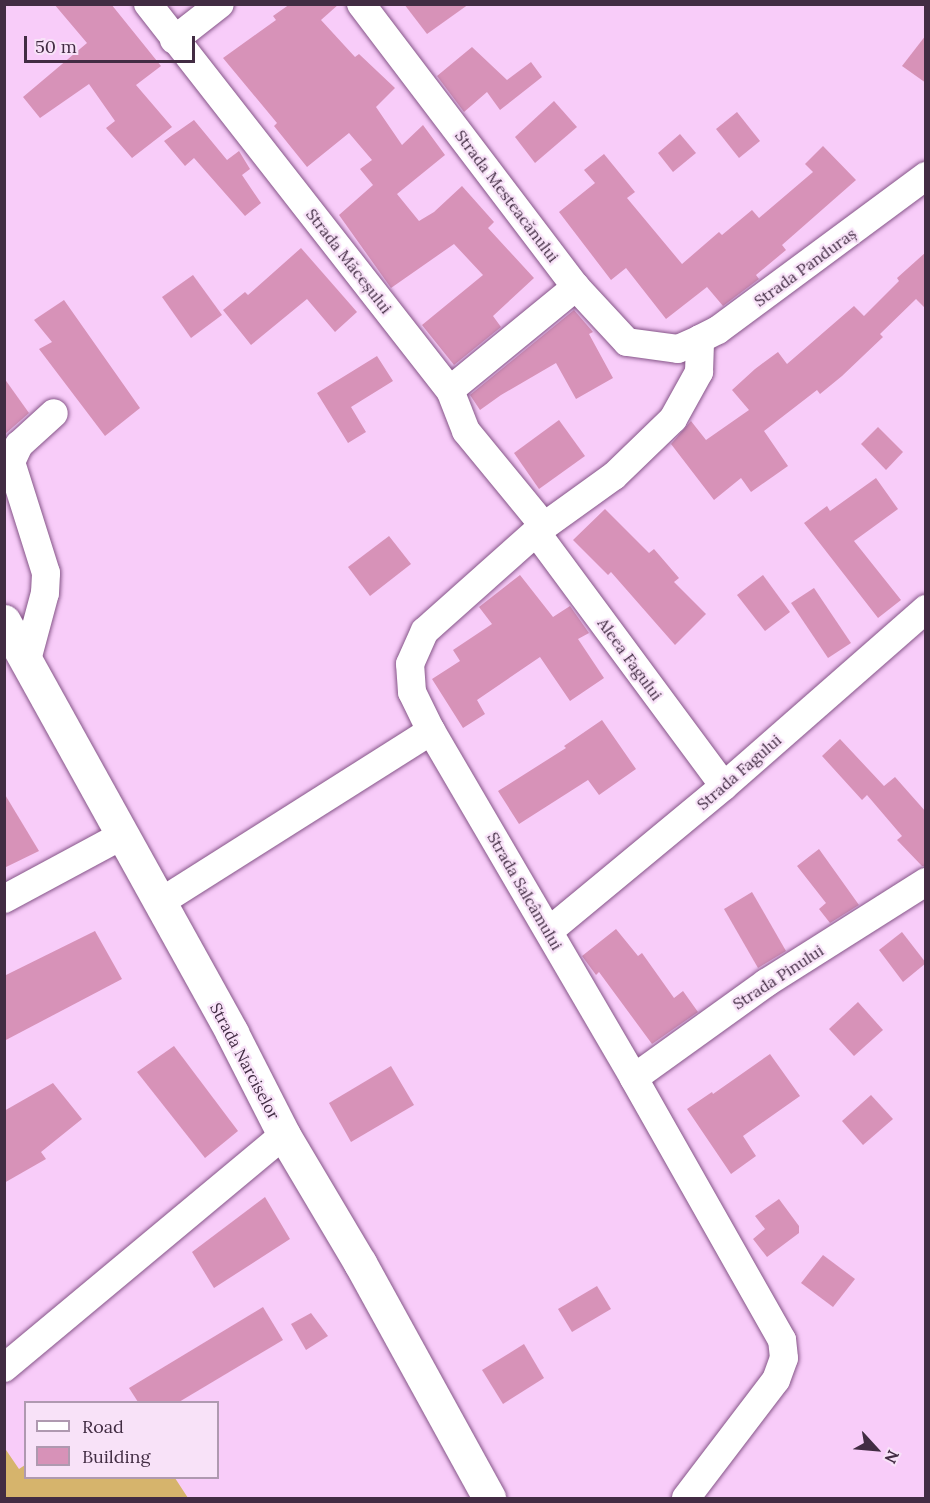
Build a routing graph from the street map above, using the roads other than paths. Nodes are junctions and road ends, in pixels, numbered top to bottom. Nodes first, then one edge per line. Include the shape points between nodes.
1 (148, 4) edge
2 (220, 4) edge
3 (361, 4) edge
4 (174, 40) junction
5 (926, 176) edge
6 (576, 287) junction
7 (689, 344) junction
8 (450, 390) junction
9 (54, 413) dead end
10 (540, 529) junction
11 (926, 609) edge
12 (4, 621) edge
13 (27, 660) junction
14 (431, 731) junction
15 (723, 786) junction
16 (121, 836) junction
17 (926, 882) edge
18 (4, 898) edge
19 (159, 903) junction
20 (549, 931) junction
21 (634, 1078) junction
22 (284, 1135) junction
23 (4, 1368) edge
24 (489, 1498) edge
25 (686, 1498) edge

1 - 4 street, Strada Măceșului
2 - 4 street
3 - 6 street, Strada Mesteacănului
4 - 8 street, Strada Măceșului
5 - 7 street, Strada Panduraș via 718,330
6 - 7 street, Strada Mesteacănului via 627,342
6 - 8 street
7 - 10 street, Strada Salcâmului via 699,372 673,419 614,476
8 - 10 street, Strada Măceșului via 466,431
9 - 13 street via 19,445 11,462 46,573 45,593
10 - 14 street, Strada Salcâmului via 425,631 410,664 412,692
10 - 15 street, Aleea Fagului
11 - 15 street, Strada Fagului
12 - 13 main road, Strada Narciselor
13 - 16 main road, Strada Narciselor
14 - 19 street
14 - 20 street, Strada Salcâmului
15 - 20 street, Strada Fagului
16 - 18 street
16 - 19 main road, Strada Narciselor
17 - 21 street, Strada Pinului via 765,983
19 - 22 main road, Strada Narciselor
20 - 21 street, Strada Salcâmului
21 - 25 street, Strada Salcâmului via 782,1340 784,1358 776,1380
22 - 23 street
22 - 24 main road, Strada Narciselor via 360,1263

